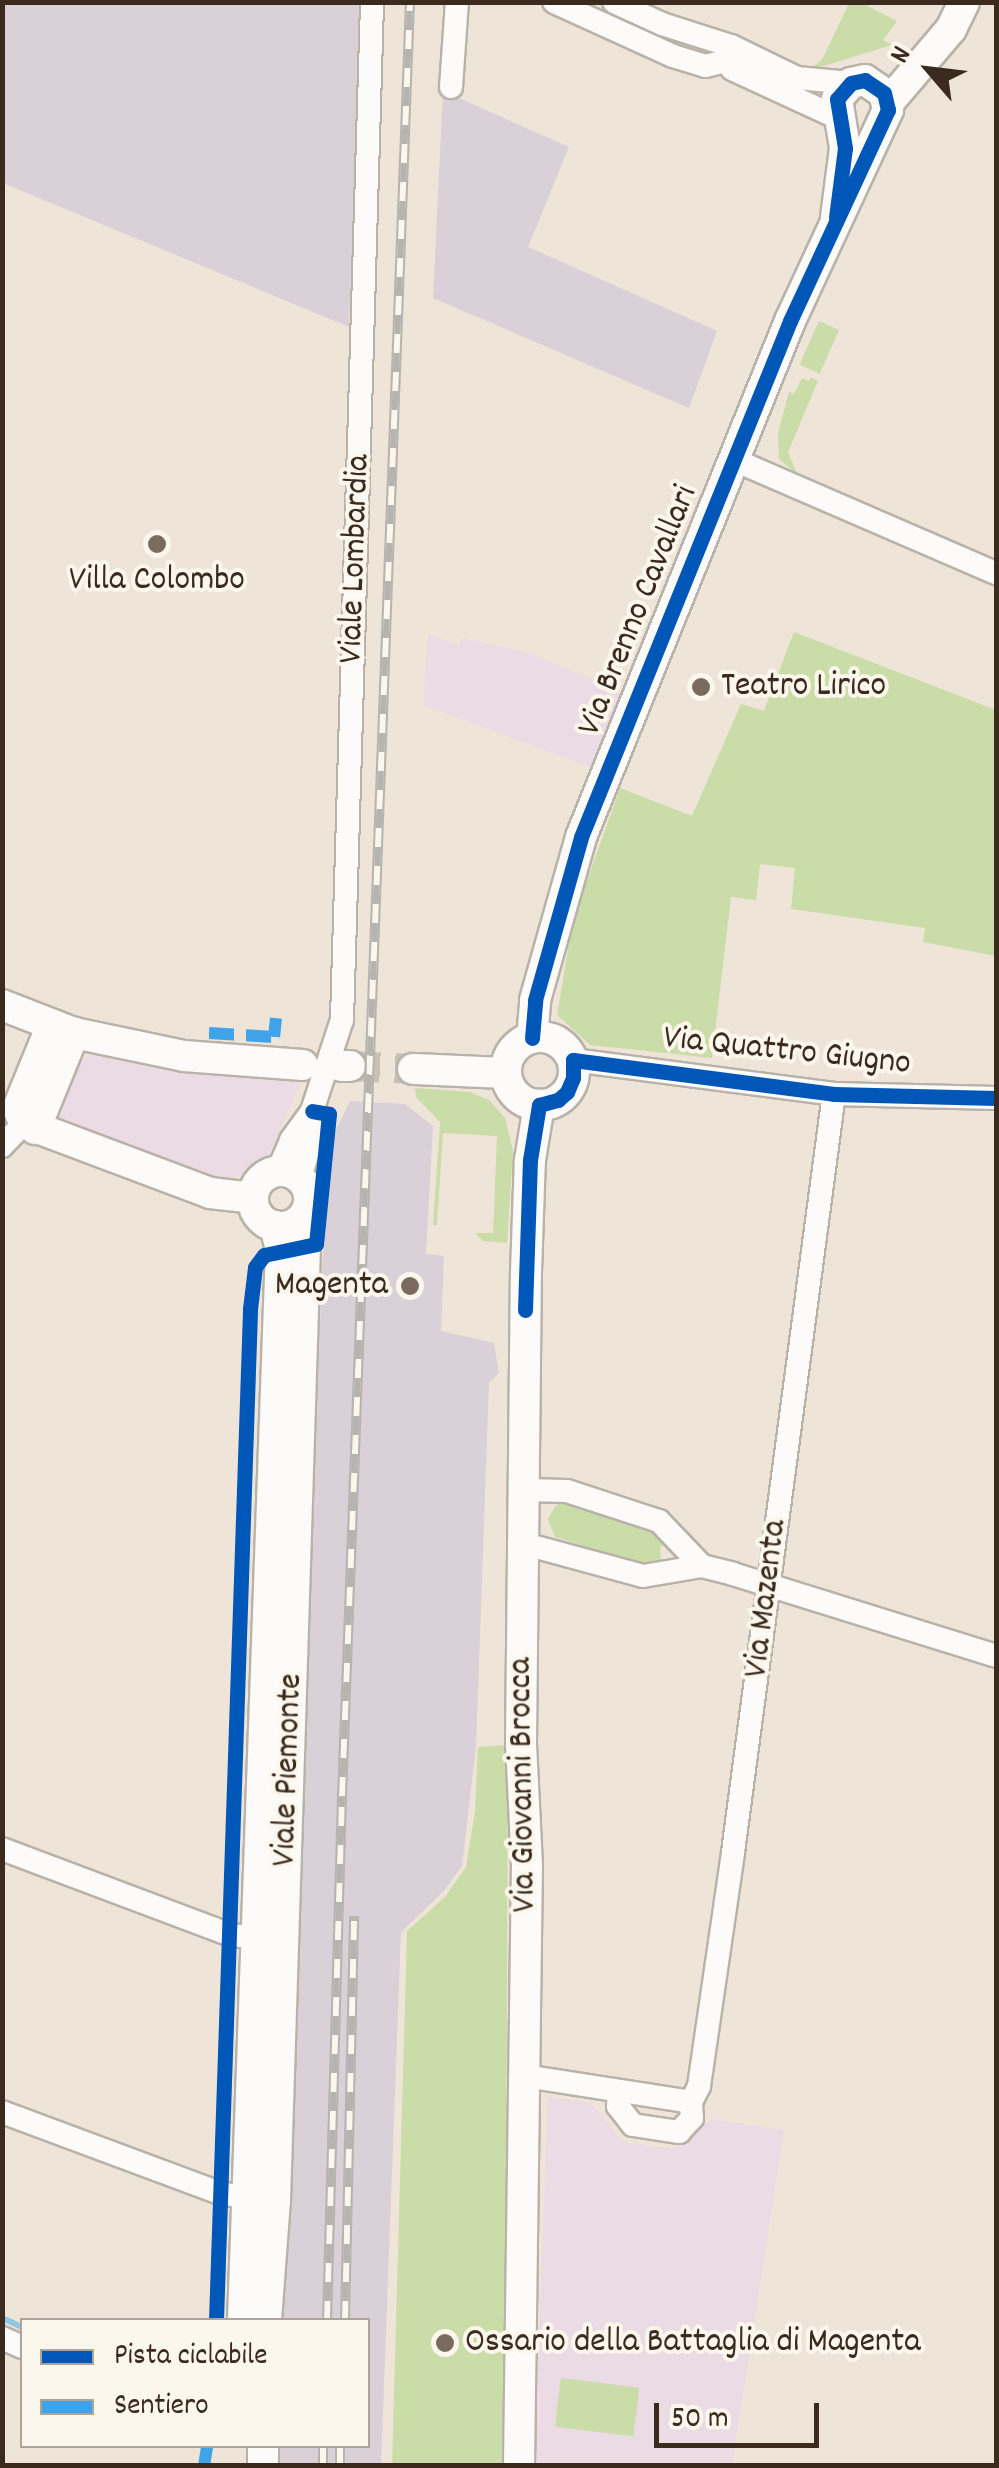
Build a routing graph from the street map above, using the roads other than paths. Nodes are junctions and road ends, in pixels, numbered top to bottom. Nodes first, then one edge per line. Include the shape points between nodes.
1 (372, 2) edge
2 (457, 2) edge
3 (554, 2) edge
4 (614, 2) edge
5 (946, 2) edge
6 (964, 2) edge
7 (662, 24) junction
8 (722, 63) junction
9 (770, 65) junction
10 (858, 82) junction
11 (450, 88) dead end
12 (886, 111) junction
13 (840, 122) junction
14 (836, 217) junction
15 (732, 459) junction
16 (996, 574) edge
17 (2, 1006) edge
18 (63, 1029) junction
19 (532, 1038) junction
20 (573, 1060) junction
21 (302, 1065) dead end
22 (413, 1068) tunnel mouth
23 (506, 1073) junction
24 (834, 1094) junction
25 (996, 1098) edge
26 (538, 1105) junction
27 (29, 1126) junction
28 (2, 1146) edge
29 (289, 1175) junction
30 (253, 1198) junction
31 (286, 1224) junction
32 (526, 1490) junction
33 (525, 1544) junction
34 (702, 1566) junction
35 (768, 1584) junction
36 (996, 1656) edge
37 (2, 1849) edge
38 (269, 1938) junction
39 (525, 2076) junction
40 (2, 2112) edge
41 (260, 2200) junction
42 (243, 2318) edge
43 (266, 2318) edge
44 (518, 2466) edge

1 - 29 street, Viale Lombardia via 342,1020 312,1111 309,1148
2 - 11 street
3 - 8 street via 673,56 705,66
4 - 7 street
5 - 10 street via 923,42
6 - 12 street, Via Brenno Cavallari
7 - 8 street
7 - 9 street
8 - 9 street
8 - 13 street
9 - 10 street via 797,78
10 - 12 street via 880,88
10 - 13 street via 837,99
12 - 13 street via 868,132
12 - 14 street, Via Brenno Cavallari
13 - 14 street, Via Brenno Cavallari via 844,167
14 - 15 street, Via Brenno Cavallari
15 - 16 street
15 - 19 street, Via Brenno Cavallari via 581,837 535,1000
17 - 18 street
18 - 21 street via 184,1056
18 - 27 street
19 - 20 street via 558,1042
19 - 23 street via 511,1053
20 - 24 street, Via Quattro Giugno
20 - 26 street via 567,1092
22 - 23 street
23 - 26 street via 517,1096
24 - 25 street, Via Quattro Giugno
24 - 35 street, Via Mazenta
26 - 32 street, Via Giovanni Brocca via 526,1254
27 - 28 street
27 - 30 street via 210,1192
29 - 30 street via 262,1178
29 - 31 street via 308,1201
30 - 31 street via 259,1216
31 - 38 street, Viale Piemonte via 305,1245
32 - 33 street, Via Giovanni Brocca
32 - 34 street via 567,1490 659,1521
33 - 34 street via 643,1576
33 - 39 street, Via Giovanni Brocca
34 - 35 street
35 - 36 street
35 - 39 street, Via Mazenta via 692,2118 679,2132 633,2125 618,2106 619,2092
37 - 38 street via 230,1934
38 - 41 street, Viale Piemonte
39 - 44 street, Via Giovanni Brocca
40 - 41 street
41 - 42 street, Viale Piemonte
41 - 43 street, Viale Piemonte

